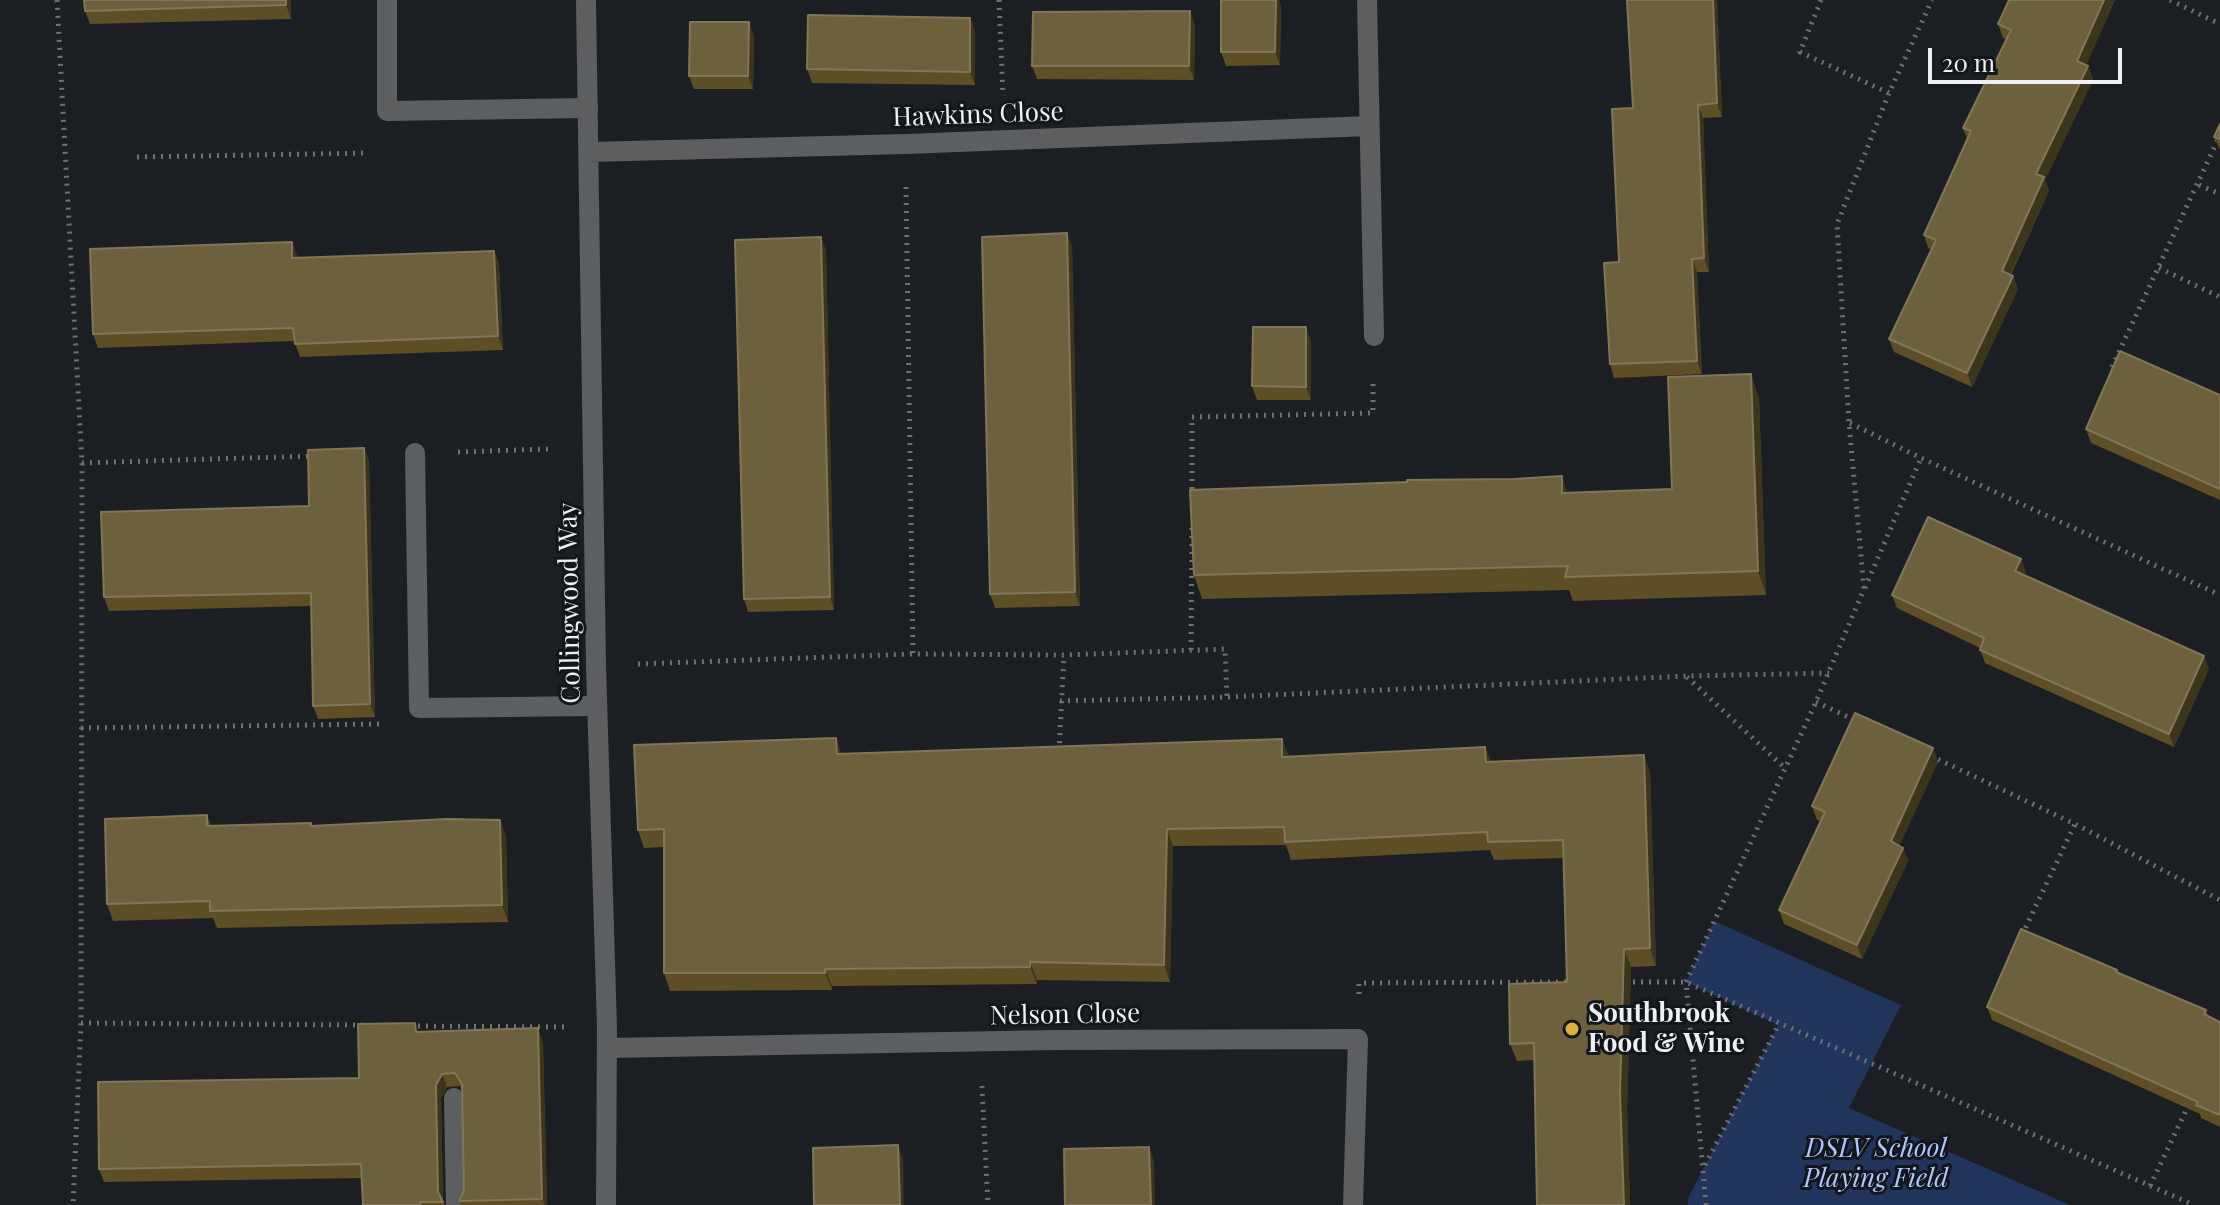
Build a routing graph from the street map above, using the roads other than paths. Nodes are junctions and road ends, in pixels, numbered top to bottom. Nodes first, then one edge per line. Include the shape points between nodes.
1 (387, 0) edge
2 (586, 0) edge
3 (1367, 0) edge
4 (588, 108) junction
5 (1369, 126) junction
6 (589, 152) junction
7 (1374, 336) road end
8 (415, 453) road end
9 (597, 706) junction
10 (608, 1048) junction
11 (454, 1098) dead end
12 (456, 1205) edge
13 (606, 1205) edge
14 (1353, 1205) edge

1 - 4 street via 387,111
2 - 4 street, Collingwood Way
3 - 5 street
4 - 6 street, Collingwood Way
5 - 6 street, Hawkins Close
5 - 7 street
6 - 9 street, Collingwood Way
8 - 9 street via 419,708
9 - 10 street, Collingwood Way
10 - 13 street, Collingwood Way
10 - 14 street, Nelson Close via 1358,1039
11 - 12 street

